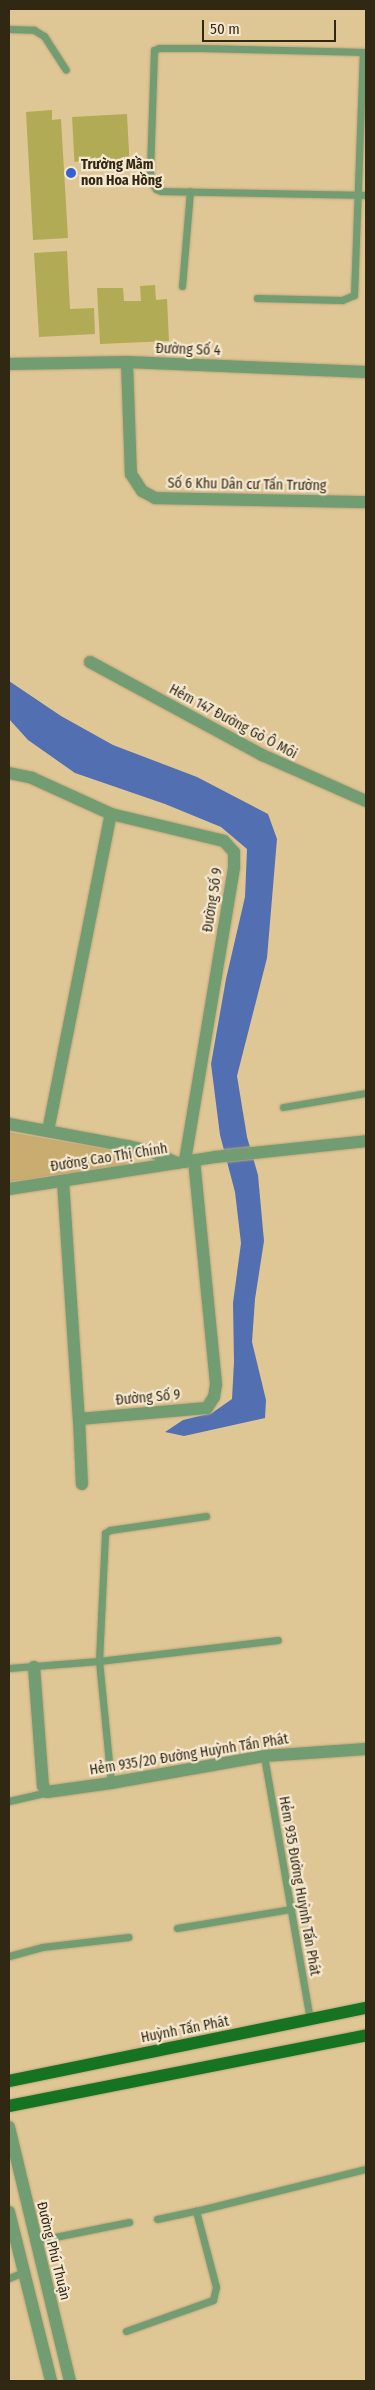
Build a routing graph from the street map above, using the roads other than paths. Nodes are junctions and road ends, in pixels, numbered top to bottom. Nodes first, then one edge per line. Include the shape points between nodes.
1 (9, 29) edge
2 (365, 52) edge
3 (66, 70) dead end
4 (190, 191) junction
5 (358, 195) junction
6 (366, 195) edge
7 (182, 286) dead end
8 (258, 298) dead end
9 (127, 362) junction
10 (9, 364) edge
11 (366, 372) edge
12 (366, 502) edge
13 (90, 662) dead end
14 (9, 773) edge
15 (366, 801) edge
16 (111, 814) junction
17 (366, 1093) edge
18 (283, 1107) dead end
19 (9, 1124) edge
20 (48, 1131) junction
21 (366, 1141) edge
22 (185, 1162) junction
23 (63, 1181) junction
24 (9, 1189) edge
25 (79, 1419) junction
26 (82, 1484) dead end
27 (206, 1516) dead end
28 (278, 1640) dead end
29 (100, 1661) junction
30 (34, 1667) junction
31 (9, 1668) edge
32 (366, 1750) edge
33 (264, 1756) junction
34 (111, 1783) junction
35 (48, 1792) junction
36 (9, 1802) edge
37 (291, 1909) junction
38 (177, 1928) dead end
39 (128, 1937) dead end
40 (9, 1956) edge
41 (366, 2008) edge
42 (310, 2020) junction
43 (366, 2035) edge
44 (9, 2081) edge
45 (9, 2106) edge
46 (9, 2127) edge
47 (366, 2169) edge
48 (9, 2212) edge
49 (196, 2212) junction
50 (157, 2219) dead end
51 (129, 2222) dead end
52 (34, 2241) junction
53 (24, 2272) junction
54 (9, 2278) edge
55 (126, 2331) dead end
56 (51, 2381) edge
57 (70, 2381) edge

1 - 3 lane via 34,30 44,36
2 - 4 lane via 154,50 152,182 162,191
2 - 5 lane
4 - 5 lane
4 - 7 lane
5 - 6 lane
5 - 8 lane via 354,295 342,300
9 - 10 street, Đường Số 4
9 - 11 street, Đường Số 4
9 - 12 street, Số 6 Khu Dân cư Tấn Trường via 132,474 142,491 155,498
13 - 15 street, Hẻm 147 Đường Gò Ô Môi via 262,756
14 - 16 street, Đường Số 9 via 32,778
16 - 20 street
16 - 22 street, Đường Số 9 via 224,841 234,852
17 - 18 lane
19 - 20 street
20 - 22 street via 128,1146
21 - 22 street, Đường Cao Thị Chính
22 - 23 street, Đường Cao Thị Chính
22 - 25 street, Đường Số 9 via 216,1384 214,1397 207,1408
23 - 24 street, Đường Cao Thị Chính
23 - 25 street
25 - 26 street
27 - 29 lane via 105,1532
28 - 29 lane
29 - 30 lane
29 - 34 lane
30 - 31 lane
30 - 35 street via 43,1786
32 - 33 street, Hẻm 935/20 Đường Huỳnh Tấn Phát
33 - 34 street, Hẻm 935/20 Đường Huỳnh Tấn Phát
33 - 37 lane, Hẻm 935 Đường Huỳnh Tấn Phát
34 - 35 street, Hẻm 935/20 Đường Huỳnh Tấn Phát
35 - 36 lane
37 - 38 lane
37 - 42 lane, Hẻm 935 Đường Huỳnh Tấn Phát
39 - 40 lane via 42,1947
41 - 42 main road, Huỳnh Tấn Phát
42 - 44 main road, Huỳnh Tấn Phát
43 - 45 main road
46 - 52 street, Đường Phú Thuận
47 - 49 lane
48 - 53 street
49 - 50 lane
49 - 55 lane via 216,2287 213,2300
51 - 52 lane
52 - 57 street, Đường Phú Thuận
53 - 54 lane
53 - 56 street

